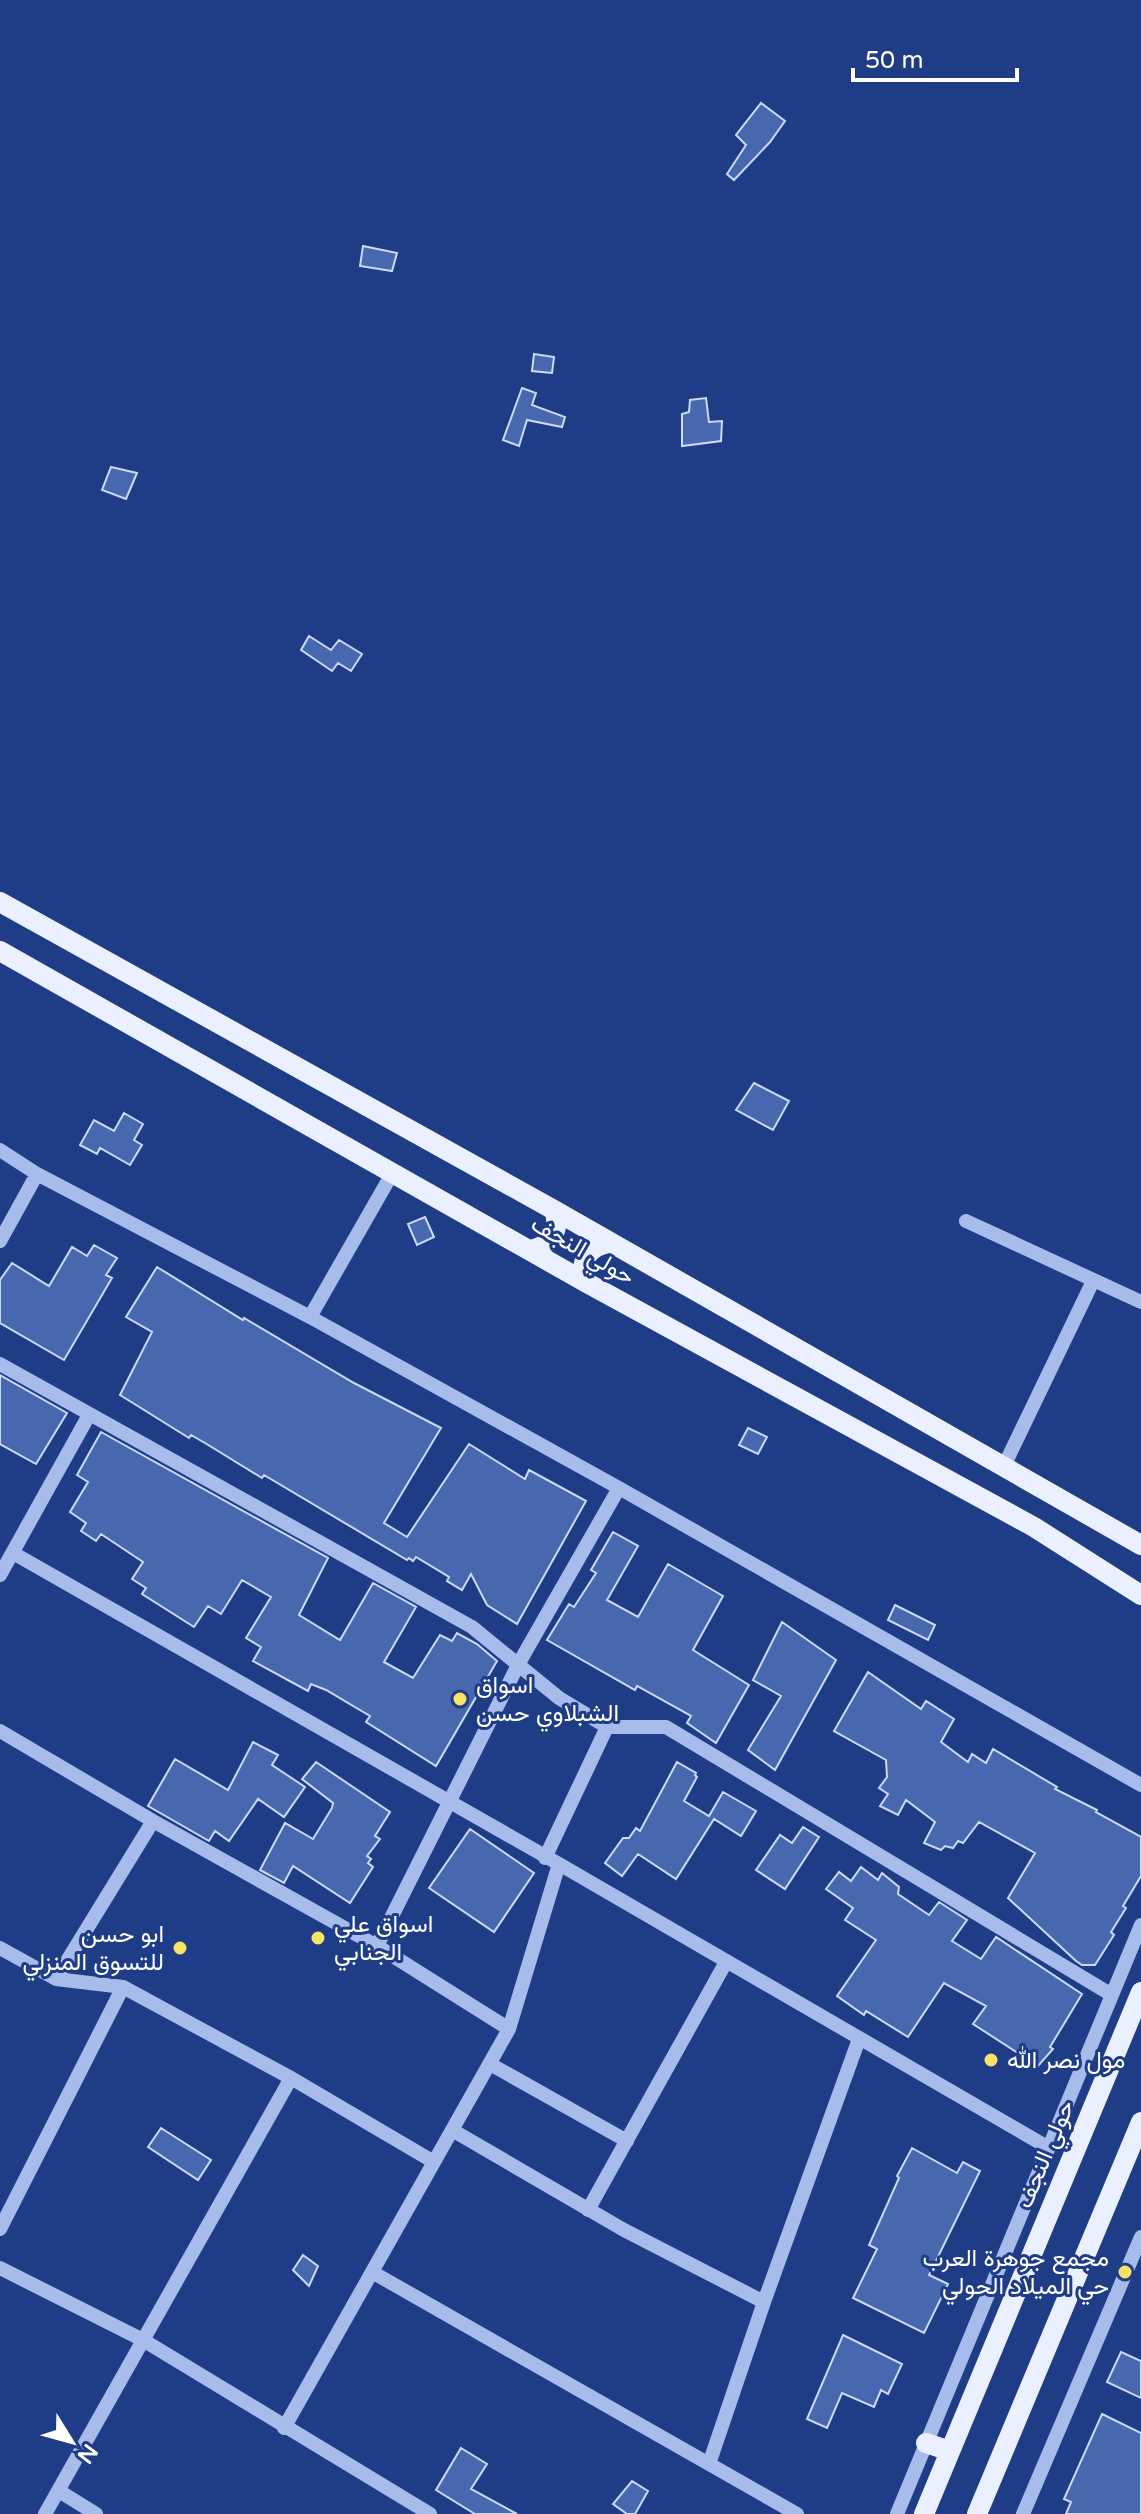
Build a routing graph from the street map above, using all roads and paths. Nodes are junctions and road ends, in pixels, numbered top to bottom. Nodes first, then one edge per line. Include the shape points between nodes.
1 (0, 902) edge
2 (0, 951) edge
3 (0, 1150) edge
4 (393, 1172) junction
5 (37, 1174) junction
6 (554, 1210) junction
7 (966, 1221) dead end
8 (0, 1241) edge
9 (609, 1243) junction
10 (530, 1250) junction
11 (1093, 1281) junction
12 (587, 1283) junction
13 (1141, 1302) edge
14 (310, 1317) junction
15 (0, 1364) edge
16 (89, 1415) junction
17 (1004, 1466) junction
18 (619, 1488) junction
19 (1141, 1545) edge
20 (13, 1553) junction
21 (0, 1575) edge
22 (1141, 1595) edge
23 (519, 1663) junction
24 (607, 1727) junction
25 (0, 1731) edge
26 (1141, 1785) edge
27 (451, 1804) junction
28 (153, 1821) junction
29 (545, 1858) junction
30 (559, 1864) junction
31 (1141, 1925) edge
32 (377, 1946) junction
33 (0, 1948) edge
34 (726, 1962) junction
35 (56, 1979) junction
36 (123, 1987) junction
37 (1141, 1992) edge
38 (1112, 1995) junction
39 (509, 2029) junction
40 (859, 2039) junction
41 (490, 2064) junction
42 (291, 2078) junction
43 (1141, 2122) edge
44 (452, 2130) junction
45 (627, 2141) junction
46 (1049, 2148) junction
47 (434, 2162) junction
48 (588, 2210) junction
49 (0, 2227) edge
50 (1141, 2237) edge
51 (0, 2268) edge
52 (372, 2272) junction
53 (764, 2302) junction
54 (143, 2340) junction
55 (284, 2428) junction
56 (926, 2443) junction
57 (950, 2451) junction
58 (709, 2464) junction
59 (59, 2491) junction
60 (45, 2514) edge
61 (96, 2514) edge
62 (430, 2514) edge
63 (797, 2514) edge
64 (897, 2514) edge
65 (924, 2514) edge
66 (977, 2514) edge
67 (1023, 2514) edge

1 - 6 main road, حولي النجف
2 - 4 main road, حولي النجف
3 - 5 street
4 - 10 main road, حولي النجف
4 - 14 street
5 - 8 street
5 - 14 street
6 - 9 main road, حولي النجف
6 - 10 main road via 553,1236
7 - 11 street
9 - 12 main road via 594,1248 584,1260
9 - 17 main road, حولي النجف
10 - 12 main road, حولي النجف
11 - 13 street
11 - 17 street
12 - 22 main road, حولي النجف via 1034,1527
14 - 18 street
15 - 16 street
16 - 20 street
16 - 23 street via 472,1627
17 - 19 main road, حولي النجف
18 - 23 street
18 - 26 street
20 - 21 street
20 - 27 street
23 - 24 street via 559,1698
23 - 27 street
24 - 29 street
24 - 38 street via 666,1727
25 - 28 street
27 - 29 street
27 - 32 street
28 - 32 street
28 - 35 street
29 - 30 street
30 - 34 street
30 - 39 street
31 - 38 street
32 - 39 street
33 - 35 street
34 - 40 street
34 - 45 street
35 - 36 street
36 - 42 street
36 - 49 street
37 - 57 main road, حولي النجف
38 - 46 street
39 - 41 street
40 - 46 street
40 - 53 street
41 - 44 street
41 - 45 street
42 - 47 street
42 - 54 street
43 - 66 main road
44 - 47 street
44 - 48 street
45 - 48 street
46 - 56 street
47 - 52 street
48 - 53 street
50 - 67 street
51 - 54 street
52 - 55 street
52 - 58 street
53 - 58 street
54 - 55 street
54 - 59 street
55 - 62 street
56 - 57 main road
56 - 64 street
57 - 65 main road, حولي النجف
58 - 63 street
59 - 60 street
59 - 61 street

